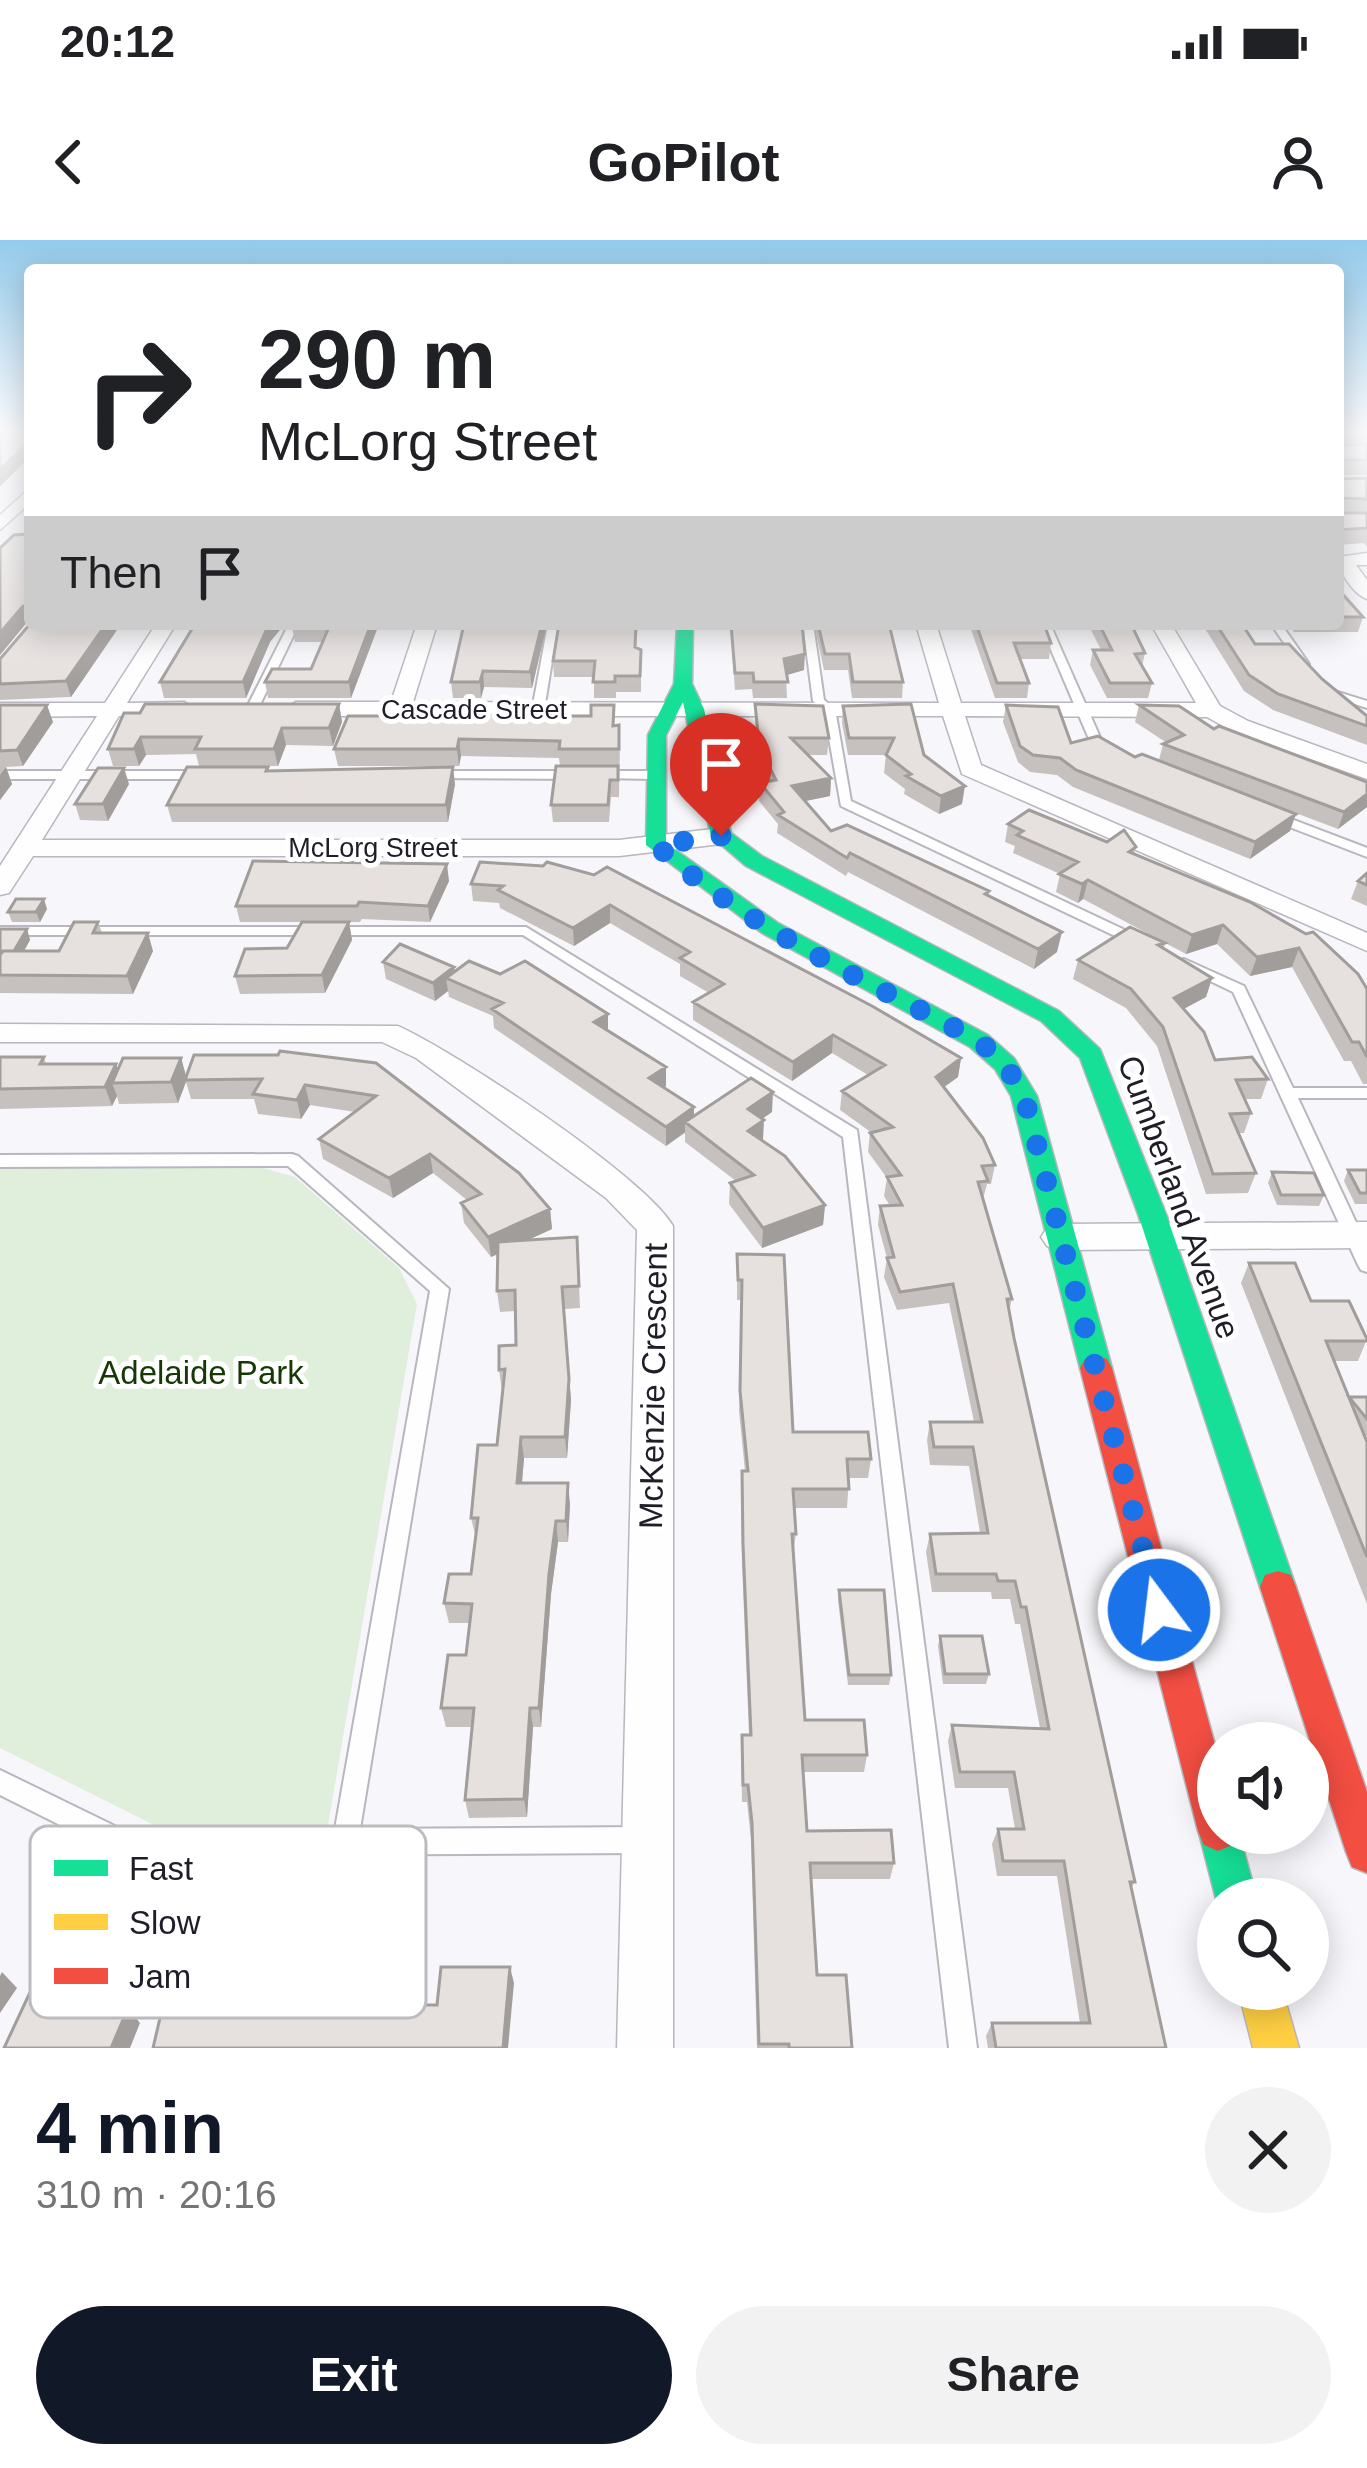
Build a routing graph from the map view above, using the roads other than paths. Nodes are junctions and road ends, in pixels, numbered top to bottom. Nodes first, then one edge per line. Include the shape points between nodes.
1 (1344, 562) edge
2 (1367, 592) edge
3 (162, 630) edge
4 (289, 630) edge
5 (425, 630) edge
6 (552, 630) edge
7 (685, 630) edge
8 (809, 630) edge
9 (928, 630) edge
10 (1048, 630) edge
11 (1163, 630) edge
12 (1280, 630) edge
13 (682, 701) junction
14 (1367, 705) edge
15 (228, 709) junction
16 (829, 709) junction
17 (951, 709) junction
18 (1083, 709) junction
19 (0, 710) edge
20 (111, 710) junction
21 (400, 710) junction
22 (538, 710) junction
23 (1210, 710) junction
24 (1118, 754) edge
25 (1367, 772) edge
26 (70, 774) junction
27 (0, 775) edge
28 (210, 775) edge
29 (423, 775) edge
30 (655, 775) junction
31 (1263, 812) edge
32 (721, 836) junction
33 (656, 845) junction
34 (24, 848) junction
35 (1367, 853) edge
36 (0, 887) edge
37 (0, 932) edge
38 (1367, 943) edge
39 (1156, 950) edge
40 (1177, 960) edge
41 (0, 1033) edge
42 (1286, 1093) junction
43 (1367, 1093) edge
44 (0, 1161) edge
45 (1159, 1236) junction
46 (1059, 1237) junction
47 (1362, 1245) edge
48 (1197, 1753) edge
49 (0, 1782) edge
50 (87, 1826) edge
51 (348, 1826) edge
52 (647, 1840) junction
53 (426, 1842) edge
54 (1367, 1852) edge
55 (1266, 2010) edge
56 (645, 2048) edge
57 (963, 2048) edge
58 (1276, 2048) edge

1 - 2 street
3 - 20 street
4 - 15 lane
5 - 21 street
6 - 22 lane
7 - 13 street
8 - 16 lane via 819,700
9 - 17 street
10 - 18 lane
11 - 23 street
12 - 14 lane via 1324,691
13 - 16 street, Cascade Street
13 - 22 street, Cascade Street
13 - 30 street via 657,735
13 - 32 street
15 - 20 street, Cascade Street
15 - 21 street, Cascade Street
16 - 17 street, Cascade Street
16 - 39 lane via 845,803
17 - 18 street, Cascade Street
17 - 38 street via 970,770
18 - 23 street, Cascade Street
18 - 24 lane via 1097,746
19 - 20 street, Cascade Street
20 - 26 street
21 - 22 street, Cascade Street
23 - 25 street, Cascade Street
26 - 27 lane
26 - 28 lane
26 - 34 street
29 - 30 lane
30 - 33 street
31 - 35 lane
32 - 33 street, McLorg Street
32 - 45 street, Cumberland Avenue via 754,861 1050,1016 1091,1055
33 - 34 street, McLorg Street
33 - 46 street via 754,918 979,1041 1005,1064 1024,1096
34 - 36 street
37 - 57 lane via 526,931 851,1134
40 - 42 lane via 1239,989
41 - 52 street, McKenzie Crescent via 387,1033 465,1078 618,1189 655,1226
42 - 43 lane
42 - 47 lane
44 - 51 lane via 292,1160 440,1289
45 - 46 street
45 - 47 street
45 - 54 street, Cumberland Avenue
46 - 48 street
49 - 50 lane
52 - 53 lane
52 - 56 street, McKenzie Crescent
55 - 58 street

